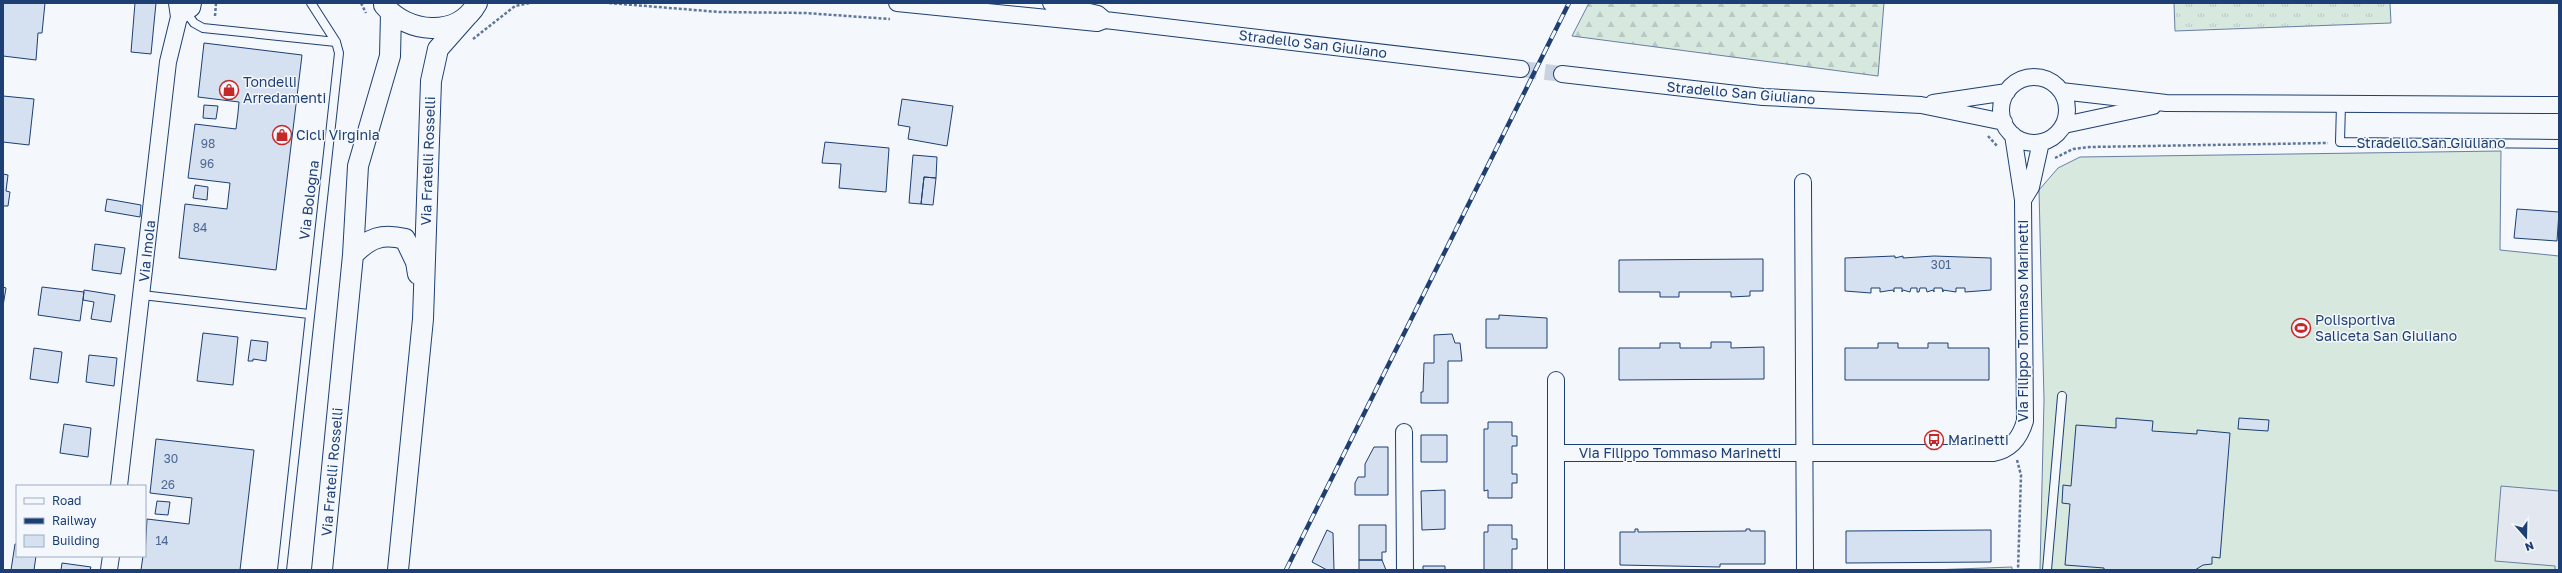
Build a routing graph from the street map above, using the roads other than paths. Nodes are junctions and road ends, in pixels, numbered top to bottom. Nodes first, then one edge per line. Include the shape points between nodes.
1 (311, 3) edge
2 (896, 3) edge
3 (1051, 3) edge
4 (476, 7) edge
5 (988, 7) edge
6 (387, 8) edge
7 (184, 9) edge
8 (1105, 20) junction
9 (336, 42) junction
10 (1521, 69) tunnel mouth
11 (1562, 74) tunnel mouth
12 (2061, 91) junction
13 (2007, 92) junction
14 (2166, 103) junction
15 (2341, 104) junction
16 (1921, 105) junction
17 (2559, 105) edge
18 (2064, 125) junction
19 (2008, 128) junction
20 (2041, 142) junction
21 (2559, 144) edge
22 (1804, 182) dead end
23 (2023, 200) junction
24 (353, 254) junction
25 (142, 295) junction
26 (309, 314) junction
27 (423, 319) junction
28 (1556, 380) dead end
29 (2062, 396) dead end
30 (1404, 432) dead end
31 (1556, 453) junction
32 (1805, 453) junction
33 (119, 485) edge
34 (330, 485) junction
35 (111, 557) edge
36 (109, 570) edge
37 (282, 570) edge
38 (311, 570) edge
39 (322, 570) edge
40 (398, 570) edge
41 (1405, 570) edge
42 (1556, 570) edge
43 (1805, 570) edge
44 (2047, 570) edge

1 - 9 lane, Via Bologna
2 - 5 street, Stradello San Giuliano
3 - 8 street, Stradello San Giuliano via 1098,14
4 - 6 street via 444,27 429,29 406,24
4 - 27 street, Via Fratelli Rosselli via 438,49 431,81
5 - 8 street, Stradello San Giuliano via 1097,23
6 - 24 street, Via Fratelli Rosselli via 390,56 358,166
7 - 9 lane via 194,24 203,28
7 - 25 street, Via Imola via 168,62
8 - 10 street, Stradello San Giuliano
9 - 26 lane, Via Bologna via 339,53
11 - 16 street, Stradello San Giuliano via 1763,97
12 - 13 street via 2049,81 2034,77 2019,81
12 - 14 street
12 - 18 street via 2067,108
13 - 16 street, Stradello San Giuliano
13 - 19 street via 2002,107
14 - 15 street
14 - 18 street
15 - 17 street
15 - 21 lane, Stradello San Giuliano via 2340,142
16 - 19 street, Stradello San Giuliano
18 - 20 street via 2051,138
19 - 20 street via 2024,141
19 - 23 street, Via Filippo Tommaso Marinetti
20 - 23 street, Via Filippo Tommaso Marinetti via 2031,187
22 - 32 street
23 - 32 street, Via Filippo Tommaso Marinetti via 2026,420 2022,433 2013,444 2005,451 1993,453
24 - 27 street, Via Fratelli Rosselli via 376,237 392,236 405,239 416,262
24 - 34 street, Via Fratelli Rosselli
25 - 26 lane
25 - 33 street, Via Imola
26 - 37 lane, Via Bologna
27 - 40 street, Via Fratelli Rosselli
28 - 31 street
29 - 44 lane
30 - 41 street
31 - 32 street, Via Filippo Tommaso Marinetti
31 - 42 street
32 - 43 street
34 - 38 street via 320,492
34 - 39 street, Via Fratelli Rosselli
35 - 36 street

